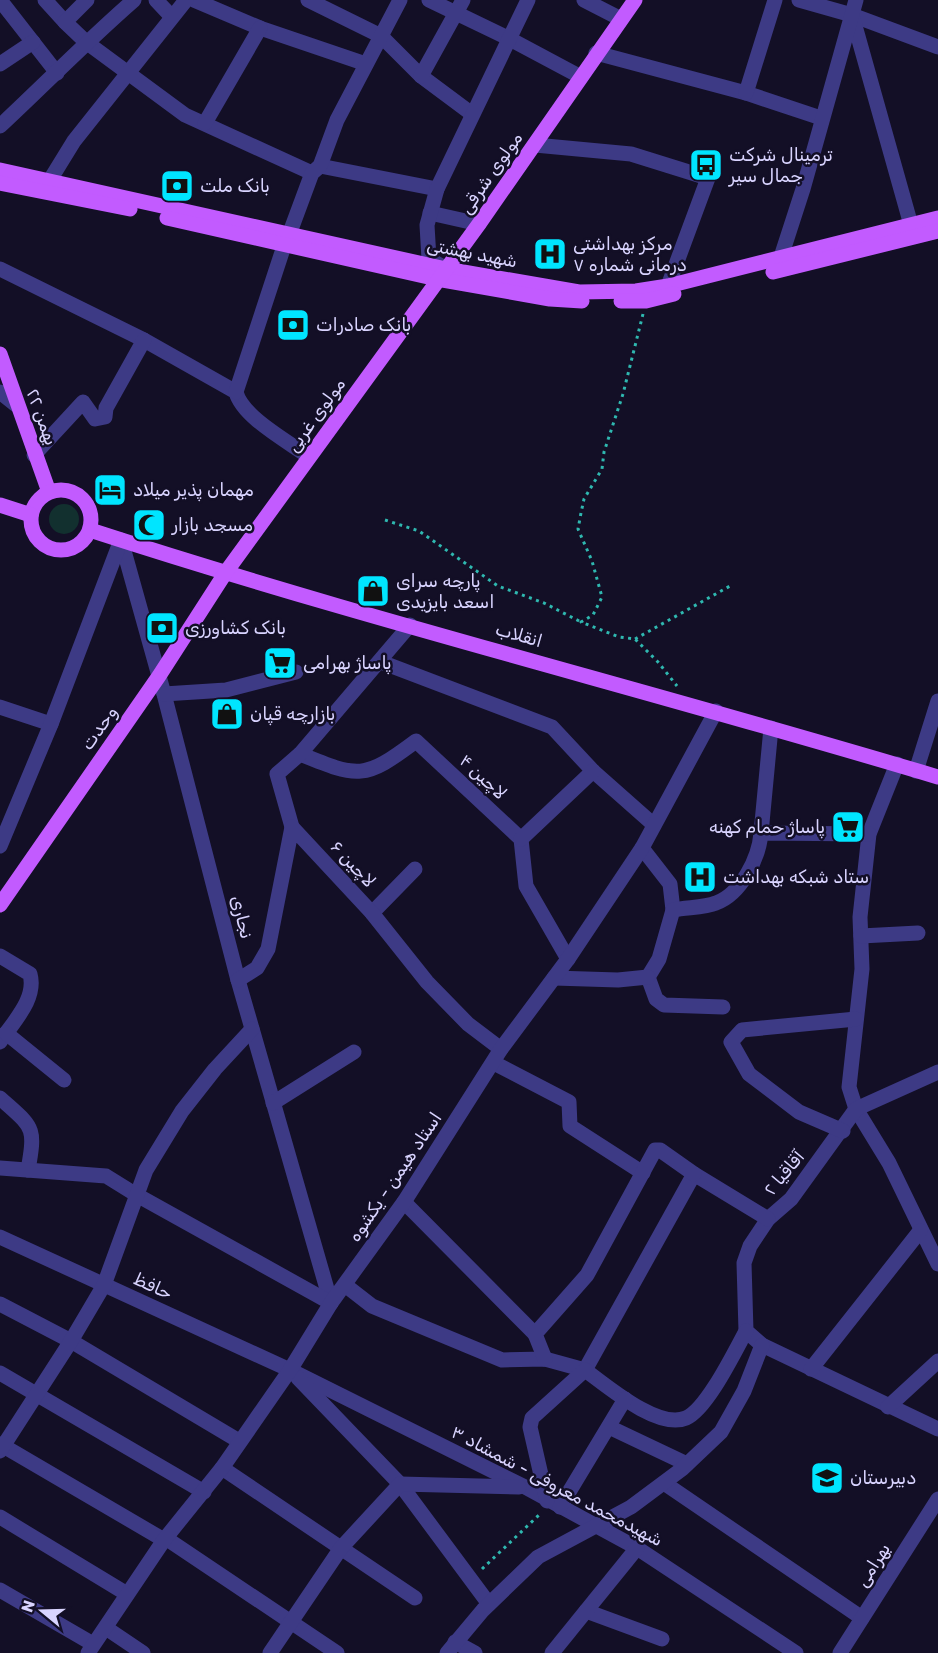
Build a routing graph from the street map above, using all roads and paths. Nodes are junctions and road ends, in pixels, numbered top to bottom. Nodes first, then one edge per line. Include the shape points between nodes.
1 (0, 0) edge
2 (45, 0) edge
3 (87, 0) edge
4 (134, 0) edge
5 (156, 0) edge
6 (186, 0) edge
7 (194, 0) edge
8 (308, 0) edge
9 (400, 0) edge
10 (429, 0) edge
11 (528, 0) edge
12 (584, 0) edge
13 (635, 0) edge
14 (774, 0) edge
15 (799, 0) edge
16 (336, 6) edge
17 (459, 6) edge
18 (854, 7) edge
19 (171, 16) junction
20 (621, 19) junction
21 (65, 22) junction
22 (260, 28) junction
23 (381, 36) junction
24 (508, 38) junction
25 (33, 42) junction
26 (86, 42) junction
27 (938, 47) edge
28 (597, 53) junction
29 (0, 64) edge
30 (366, 64) junction
31 (127, 72) junction
32 (57, 73) junction
33 (421, 76) junction
34 (581, 77) junction
35 (746, 93) junction
36 (472, 114) junction
37 (821, 118) junction
38 (205, 123) junction
39 (0, 126) edge
40 (535, 145) junction
41 (316, 169) junction
42 (0, 170) edge
43 (50, 180) junction
44 (0, 183) edge
45 (437, 189) junction
46 (430, 213) junction
47 (938, 218) edge
48 (479, 224) junction
49 (911, 225) junction
50 (938, 231) edge
51 (287, 241) junction
52 (780, 260) junction
53 (0, 269) edge
54 (441, 274) junction
55 (668, 286) junction
56 (646, 301) junction
57 (144, 339) junction
58 (0, 354) edge
59 (0, 392) edge
60 (236, 392) junction
61 (16, 405) junction
62 (34, 455) junction
63 (309, 457) junction
64 (49, 492) junction
65 (0, 505) edge
66 (31, 515) junction
67 (385, 520) dead end
68 (90, 530) junction
69 (121, 540) junction
70 (226, 572) junction
71 (730, 586) dead end
72 (581, 622) junction
73 (410, 625) junction
74 (634, 639) junction
75 (381, 662) junction
76 (296, 672) dead end
77 (159, 676) junction
78 (164, 694) junction
79 (938, 701) edge
80 (687, 704) junction
81 (0, 707) edge
82 (716, 711) junction
83 (51, 724) junction
84 (771, 728) junction
85 (300, 754) junction
86 (897, 764) junction
87 (593, 771) junction
88 (916, 771) junction
89 (938, 777) edge
90 (5, 819) edge
91 (654, 825) junction
92 (292, 827) junction
93 (761, 834) junction
94 (869, 834) junction
95 (521, 839) junction
96 (0, 846) edge
97 (642, 848) junction
98 (415, 869) dead end
99 (0, 905) edge
100 (673, 910) junction
101 (372, 913) junction
102 (918, 933) dead end
103 (861, 936) junction
104 (0, 956) edge
105 (568, 959) junction
106 (648, 977) junction
107 (554, 978) junction
108 (238, 980) junction
109 (723, 1007) dead end
110 (856, 1019) junction
111 (252, 1029) junction
112 (3, 1037) edge
113 (501, 1049) junction
114 (354, 1052) dead end
115 (494, 1063) junction
116 (938, 1072) edge
117 (63, 1080) dead end
118 (0, 1098) edge
119 (273, 1102) junction
120 (856, 1109) junction
121 (843, 1131) junction
122 (0, 1168) edge
123 (28, 1170) junction
124 (643, 1173) junction
125 (694, 1174) junction
126 (135, 1194) junction
127 (404, 1202) junction
128 (768, 1219) junction
129 (920, 1231) junction
130 (1, 1238) edge
131 (938, 1264) edge
132 (104, 1285) junction
133 (345, 1285) junction
134 (331, 1303) junction
135 (0, 1304) edge
136 (746, 1331) junction
137 (535, 1334) junction
138 (71, 1341) junction
139 (762, 1345) junction
140 (545, 1359) junction
141 (938, 1361) edge
142 (811, 1369) junction
143 (290, 1370) junction
144 (585, 1370) junction
145 (0, 1373) edge
146 (34, 1394) junction
147 (625, 1399) junction
148 (888, 1407) junction
149 (609, 1427) junction
150 (938, 1429) edge
151 (239, 1441) junction
152 (1, 1447) edge
153 (687, 1464) junction
154 (222, 1468) junction
155 (664, 1483) junction
156 (400, 1484) junction
157 (525, 1487) junction
158 (204, 1492) junction
159 (937, 1501) edge
160 (553, 1504) junction
161 (0, 1517) edge
162 (597, 1526) junction
163 (165, 1540) junction
164 (341, 1548) junction
165 (636, 1548) junction
166 (470, 1580) junction
167 (0, 1590) edge
168 (127, 1594) junction
169 (415, 1598) dead end
170 (489, 1604) junction
171 (586, 1611) junction
172 (862, 1618) junction
173 (291, 1622) junction
174 (106, 1628) junction
175 (662, 1639) dead end
176 (90, 1648) edge
177 (451, 1648) edge
178 (143, 1653) edge
179 (270, 1653) edge
180 (337, 1653) edge
181 (475, 1653) edge
182 (552, 1653) edge
183 (796, 1653) edge
184 (840, 1653) edge

1 - 25 street
2 - 21 street
3 - 21 street
4 - 26 street
5 - 19 street
6 - 19 street
7 - 22 street
8 - 16 street
9 - 23 street
10 - 17 street
11 - 24 street, مولوی شرقی
12 - 20 street
13 - 20 main road, مولوی شرقی
14 - 35 street
15 - 18 street
16 - 23 street
17 - 24 street
17 - 33 street
18 - 27 street
18 - 37 street
18 - 49 street
19 - 31 street
20 - 28 main road, مولوی شرقی
21 - 26 street
22 - 30 street
22 - 38 street
23 - 30 street
23 - 33 street
24 - 34 street
24 - 36 street, مولوی شرقی
25 - 29 street
25 - 32 street
26 - 31 street
26 - 32 street
28 - 34 main road, مولوی شرقی
28 - 35 street
30 - 41 street
31 - 38 street via 185,115
31 - 43 street via 74,141
32 - 39 street
33 - 36 street
34 - 40 main road, مولوی شرقی
35 - 37 street
36 - 45 street, مولوی شرقی
37 - 52 street
38 - 41 street
40 - 48 main road, مولوی شرقی
40 - 55 street via 631,154 709,174
41 - 45 street
41 - 51 street
42 - 43 main road, شهید بهشتی
43 - 51 main road, شهید بهشتی
44 - 51 main road, شهید بهشتی
45 - 46 street, مولوی شرقی
46 - 48 street
46 - 54 street, مولوی شرقی via 429,259
47 - 49 main road, شهید بهشتی
48 - 54 main road, مولوی شرقی
49 - 52 main road, شهید بهشتی
50 - 56 main road, شهید بهشتی
51 - 54 main road, شهید بهشتی
51 - 60 street
52 - 55 main road, شهید بهشتی
53 - 57 street
54 - 55 main road, شهید بهشتی via 579,292
54 - 56 main road, شهید بهشتی via 550,299
54 - 63 main road, مولوی غربی
56 - 72 path via 602,469 581,513 578,529 602,597 593,615
57 - 60 street
57 - 62 street via 106,408 105,417 95,419 83,402
58 - 61 main road, ۲۲ بهمن
59 - 61 street
60 - 63 street via 238,400 255,418
61 - 62 main road, ۲۲ بهمن
62 - 64 main road, ۲۲ بهمن
63 - 70 main road, مولوی غربی
64 - 66 main road via 34,505
64 - 68 main road via 69,490 78,494 90,510
65 - 66 main road
66 - 68 main road via 33,532 45,546 54,549 79,544
67 - 72 path via 419,531 498,586
68 - 69 main road, انقلاب
69 - 70 main road, انقلاب
69 - 77 street, نجاری
69 - 83 street
70 - 73 main road, انقلاب
70 - 77 main road, وحدت
71 - 74 path
72 - 74 path
73 - 75 street
73 - 80 main road, انقلاب
74 - 80 path via 658,662
75 - 85 street
75 - 87 street via 552,727
76 - 78 street via 226,690
77 - 78 street, نجاری
77 - 99 main road, وحدت
78 - 108 street, نجاری
79 - 88 street
80 - 82 main road, انقلاب
81 - 83 street
82 - 84 main road, انقلاب
82 - 91 street, استاد هیمن - یکشوه
83 - 90 street
84 - 86 main road, انقلاب
84 - 93 street
85 - 92 street via 277,774
85 - 95 street, لاچین ۴ via 342,771 363,772 391,760 416,741
86 - 88 main road, انقلاب
86 - 94 street
87 - 91 street
87 - 95 street
88 - 89 main road, انقلاب
90 - 96 street
91 - 97 street, استاد هیمن - یکشوه
92 - 101 street, لاچین ۶
92 - 108 street via 268,949 257,968
93 - 94 street
93 - 100 street via 752,868 735,888 717,903
94 - 103 street
95 - 105 street via 526,886
97 - 100 street via 670,884
97 - 105 street, استاد هیمن - یکشوه
98 - 101 street
100 - 106 street via 659,959
101 - 113 street, لاچین ۶ via 427,982 468,1024
102 - 103 street
103 - 110 street
104 - 112 street via 30,974 32,982 30,997
105 - 107 street, استاد هیمن - یکشوه
106 - 107 street
106 - 109 street via 656,999 664,1005
107 - 113 street, استاد هیمن - یکشوه
108 - 111 street, نجاری
110 - 120 street via 849,1087
110 - 121 street via 742,1030 731,1042 749,1074 800,1112
111 - 119 street, نجاری
111 - 126 street via 182,1111
112 - 117 street
113 - 115 street, استاد هیمن - یکشوه
114 - 119 street
115 - 124 street via 569,1102 570,1125
115 - 127 street, استاد هیمن - یکشوه
116 - 120 street
118 - 123 street via 30,1125 33,1134
119 - 134 street, نجاری
120 - 121 street, آقاقیا ۲
120 - 129 street via 889,1163
121 - 128 street, آقاقیا ۲ via 791,1199
122 - 123 street
123 - 126 street via 106,1176
124 - 125 street via 655,1150 660,1150
124 - 137 street via 587,1275
125 - 128 street
125 - 144 street
126 - 132 street
126 - 134 street
127 - 133 street, استاد هیمن - یکشوه
127 - 137 street
128 - 136 street, آقاقیا ۲ via 744,1263
129 - 131 street
129 - 142 street
130 - 132 street, حافظ
132 - 138 street
132 - 143 street, حافظ
133 - 134 street, استاد هیمن - یکشوه
133 - 140 street via 372,1306 502,1360
134 - 143 street, استاد هیمن - یکشوه
135 - 138 street
136 - 139 street
136 - 147 street via 707,1397 686,1418 665,1420
137 - 140 street
138 - 146 street
138 - 151 street
139 - 142 street
139 - 153 street via 744,1391 721,1432
140 - 144 street
141 - 148 street
142 - 148 street
143 - 151 street, استاد هیمن - یکشوه
143 - 156 street
143 - 157 street, شهیدمحمد معروفی - شمشاد ۳
144 - 147 street
144 - 160 street via 532,1418 530,1426
145 - 146 street
146 - 152 street
146 - 158 street
147 - 149 street
148 - 150 street
149 - 153 street
149 - 160 street
151 - 154 street, استاد هیمن - یکشوه
152 - 163 street
153 - 155 street
154 - 158 street, استاد هیمن - یکشوه
154 - 164 street
155 - 162 street
155 - 172 street
156 - 157 street
156 - 164 street
156 - 166 street
157 - 160 street, شهیدمحمد معروفی - شمشاد ۳
158 - 163 street, استاد هیمن - یکشوه
159 - 172 street, بهرامی
160 - 162 street, شهیدمحمد معروفی - شمشاد ۳
160 - 166 path
161 - 168 street
162 - 165 street, شهیدمحمد معروفی - شمشاد ۳
162 - 170 street via 538,1557
163 - 168 street, استاد هیمن - یکشوه
163 - 173 street
164 - 169 street
164 - 173 street
165 - 171 street
165 - 183 street, شهیدمحمد معروفی - شمشاد ۳
166 - 170 street
167 - 176 street
168 - 174 street, استاد هیمن - یکشوه
170 - 177 street
171 - 175 street
171 - 182 street
172 - 184 street, بهرامی
173 - 179 street
173 - 180 street
174 - 176 street, استاد هیمن - یکشوه
174 - 178 street
177 - 181 street

